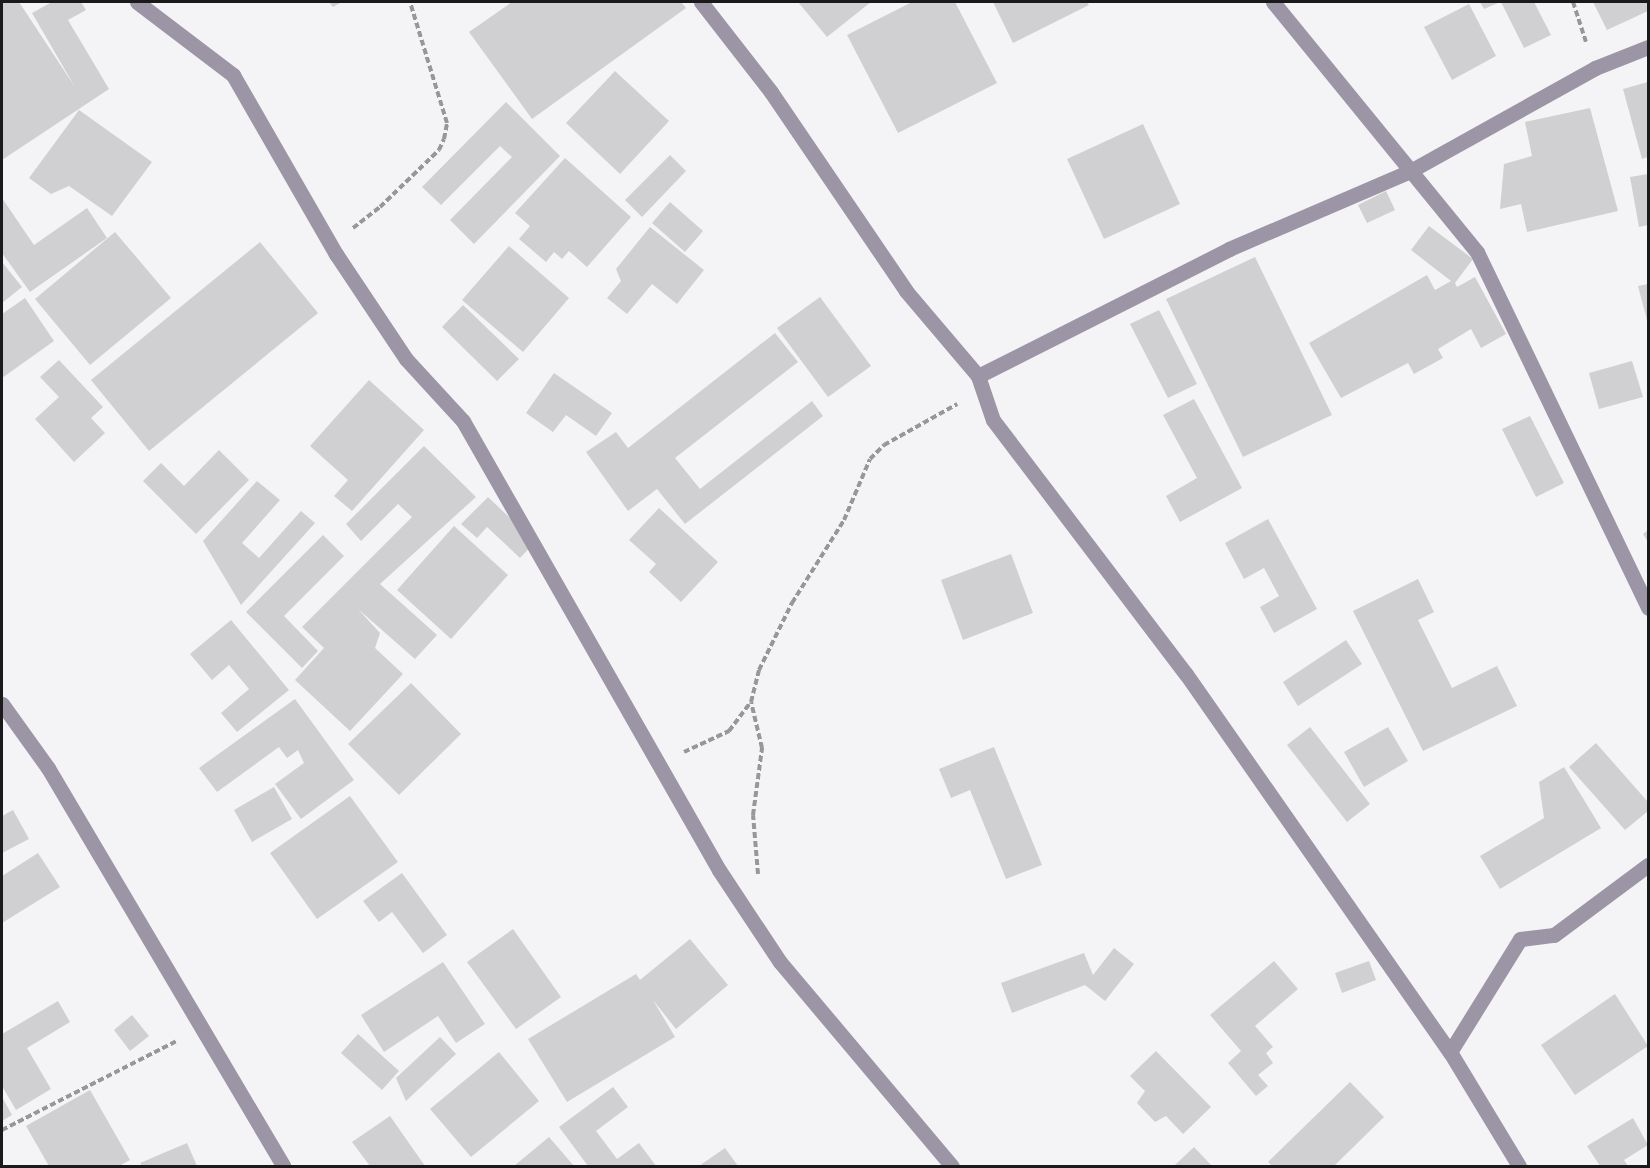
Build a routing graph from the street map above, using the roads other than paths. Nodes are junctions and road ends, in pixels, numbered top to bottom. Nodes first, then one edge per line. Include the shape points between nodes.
1 (137, 2) edge
2 (701, 2) edge
3 (1273, 2) edge
4 (1648, 47) edge
5 (1412, 170) junction
6 (981, 382) junction
7 (1648, 608) edge
8 (2, 704) edge
9 (1648, 865) edge
10 (1450, 1052) junction
11 (283, 1167) edge
12 (952, 1167) edge
13 (1519, 1167) edge

1 - 12 street via 233,75 336,254 406,359 463,421 718,870 780,962
2 - 6 street via 771,92 906,291
3 - 5 street
4 - 5 street via 1595,68
5 - 6 street via 1229,249
5 - 7 street via 1477,252
6 - 10 street via 993,420 1186,675
8 - 11 street via 48,768
9 - 10 street via 1554,936 1520,939
10 - 13 street

